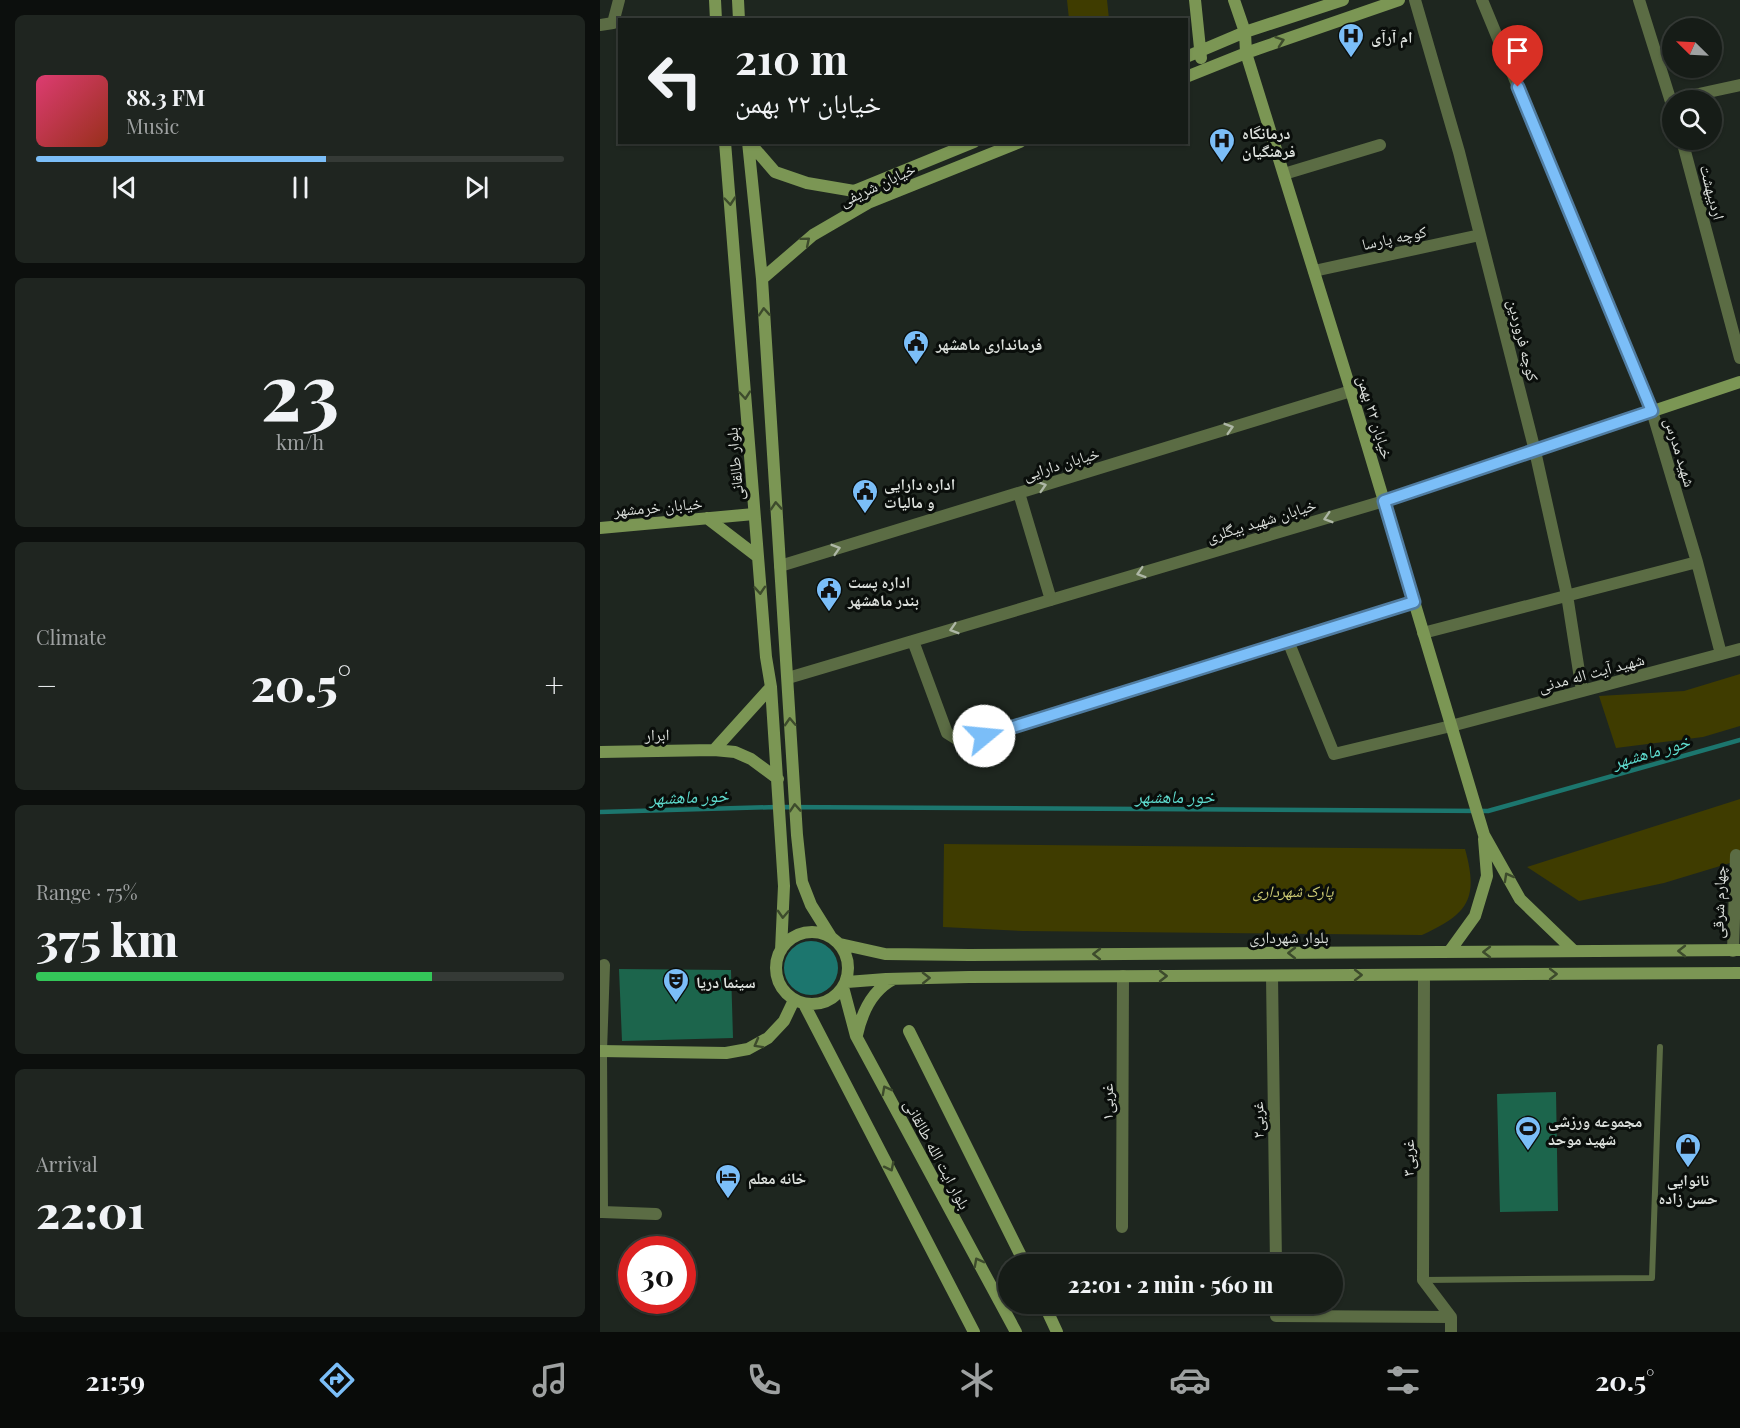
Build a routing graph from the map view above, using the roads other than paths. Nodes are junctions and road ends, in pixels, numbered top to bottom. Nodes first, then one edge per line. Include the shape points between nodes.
1 (619, 0) edge
2 (715, 0) edge
3 (738, 0) edge
4 (1195, 0) edge
5 (1234, 0) edge
6 (1343, 0) edge
7 (1399, 0) edge
8 (1415, 0) edge
9 (1482, 0) edge
10 (1639, 0) edge
11 (716, 18) edge
12 (739, 18) edge
13 (600, 25) edge
14 (1245, 32) junction
15 (1199, 52) junction
16 (1246, 53) junction
17 (1188, 56) edge
18 (1204, 70) junction
19 (1188, 76) edge
20 (1740, 85) edge
21 (1668, 90) edge
22 (1721, 90) edge
23 (725, 144) edge
24 (749, 144) edge
25 (751, 144) edge
26 (971, 144) edge
27 (973, 144) edge
28 (1015, 144) edge
29 (1380, 145) dead end
30 (1685, 150) edge
31 (979, 159) junction
32 (1284, 174) junction
33 (1480, 236) junction
34 (1314, 271) junction
35 (762, 279) junction
36 (1740, 358) edge
37 (1740, 382) edge
38 (1351, 391) junction
39 (1652, 411) junction
40 (1534, 451) junction
41 (1019, 493) junction
42 (1384, 501) junction
43 (754, 514) junction
44 (707, 518) junction
45 (600, 528) edge
46 (758, 557) junction
47 (1697, 562) junction
48 (780, 566) junction
49 (1567, 595) junction
50 (1051, 600) junction
51 (1414, 602) junction
52 (1423, 633) junction
53 (913, 641) junction
54 (1288, 641) junction
55 (1740, 649) edge
56 (1721, 654) junction
57 (788, 678) junction
58 (771, 687) junction
59 (1582, 691) junction
60 (1451, 726) junction
61 (714, 750) junction
62 (600, 752) edge
63 (778, 780) junction
64 (1484, 835) junction
65 (1736, 855) dead end
66 (836, 940) junction
67 (781, 950) junction
68 (1574, 951) junction
69 (1736, 951) edge
70 (1449, 952) junction
71 (969, 955) junction
72 (604, 965) dead end
73 (1740, 973) edge
74 (1424, 975) junction
75 (1123, 976) junction
76 (1272, 976) junction
77 (969, 977) junction
78 (895, 978) junction
79 (845, 984) junction
80 (799, 1002) junction
81 (909, 1031) dead end
82 (856, 1036) junction
83 (1660, 1047) dead end
84 (601, 1051) edge
85 (601, 1212) edge
86 (656, 1214) dead end
87 (1122, 1227) dead end
88 (1020, 1254) edge
89 (1276, 1254) edge
90 (1423, 1280) junction
91 (1049, 1314) edge
92 (1276, 1314) edge
93 (1450, 1317) junction
94 (974, 1332) edge
95 (1016, 1332) edge
96 (1058, 1332) edge
97 (1451, 1332) edge

1 - 13 street via 613,23
2 - 11 main road
3 - 12 main road
4 - 15 main road
5 - 14 main road, خیابان ۲۲ بهمن
6 - 14 main road
16 -> 7 main road
8 - 33 street, کوچه فروردین
9 - 39 street, شهید مدرس
10 - 21 street
14 - 15 main road
14 - 16 main road, خیابان ۲۲ بهمن
15 - 17 main road
15 - 18 main road
16 - 18 main road
16 - 32 main road, خیابان ۲۲ بهمن
18 - 19 main road
20 - 22 street
23 -> 43 main road, بلوار طالقانی
24 - 35 main road
25 - 26 main road, خیابان شریفی via 775,172 807,183 854,191
27 - 31 main road
28 - 31 main road, خیابان شریفی
29 - 32 street
30 - 36 street, اردیبهشت
35 -> 31 main road, خیابان شریفی via 813,235 868,202
32 - 34 main road, خیابان ۲۲ بهمن
33 - 34 street, کوچه پارسا
33 - 40 street, کوچه فروردین
34 - 38 main road, خیابان ۲۲ بهمن
48 -> 35 main road
37 - 39 main road, خیابان شهید بیگلری
41 -> 38 street, خیابان دارایی
38 - 42 main road, خیابان ۲۲ بهمن
39 - 40 main road, خیابان شهید بیگلری
39 - 47 street, شهید مدرس
40 - 42 main road, خیابان شهید بیگلری
40 - 49 street, کوچه فروردین
48 -> 41 street, خیابان دارایی
41 - 50 street
42 -> 50 street, خیابان شهید بیگلری
42 - 51 main road, خیابان ۲۲ بهمن
43 - 44 main road, خیابان خرمشهر
43 - 46 main road, بلوار طالقانی
44 - 45 main road, خیابان خرمشهر
44 - 46 main road
46 -> 58 main road, بلوار طالقانی
47 - 49 street
47 - 56 street, شهید مدرس
48 - 57 main road
49 - 52 street
49 - 59 street, کوچه فروردین
50 -> 53 street, خیابان شهید بیگلری
51 - 52 main road, خیابان ۲۲ بهمن
51 - 54 street
52 - 60 main road, خیابان ۲۲ بهمن
53 - 54 street via 947,734 963,743
53 - 57 street, خیابان شهید بیگلری
54 - 60 street, شهید آیت اله مدنی via 1334,754
55 - 56 street, شهید آیت اله مدنی
56 - 59 street, شهید آیت اله مدنی
66 -> 57 main road via 811,906 802,882
58 - 61 main road
58 - 63 main road, بلوار طالقانی
59 - 60 street, شهید آیت اله مدنی
60 - 64 main road, خیابان ۲۲ بهمن
61 - 62 main road, ابرار
61 - 63 main road, ابرار via 735,752 751,759
63 -> 67 main road, بلوار طالقانی via 784,886
68 -> 64 main road via 1520,898
64 - 70 main road via 1487,876 1475,916
65 - 69 street, چهارم شرقی
66 - 67 main road via 809,932 798,935
66 - 71 main road, بلوار شهرداری via 885,954
66 - 79 main road via 849,965
67 - 80 main road via 776,972 779,983
69 -> 68 main road, بلوار شهرداری
68 -> 70 main road, بلوار شهرداری
70 -> 71 main road, بلوار شهرداری
71 - 77 main road
72 - 84 street
74 -> 73 main road
76 -> 74 main road
74 - 90 street, ۳غربی
75 -> 76 main road
75 - 77 main road
75 - 87 street, ۱غربی
76 - 89 street, ۲غربی
78 -> 77 main road
78 - 79 main road
78 - 82 main road via 883,984 871,999
79 - 80 main road via 827,1002
79 - 82 main road, بلوار ایت الله طالقانی
80 -> 84 main road via 768,1038 748,1049 726,1053
80 -> 94 main road
81 - 88 main road
95 -> 82 main road, بلوار ایت الله طالقانی
83 - 90 lane via 1652,1278
84 - 85 street
85 - 86 street
90 - 93 street
91 - 96 main road
92 - 93 street
93 - 97 street

